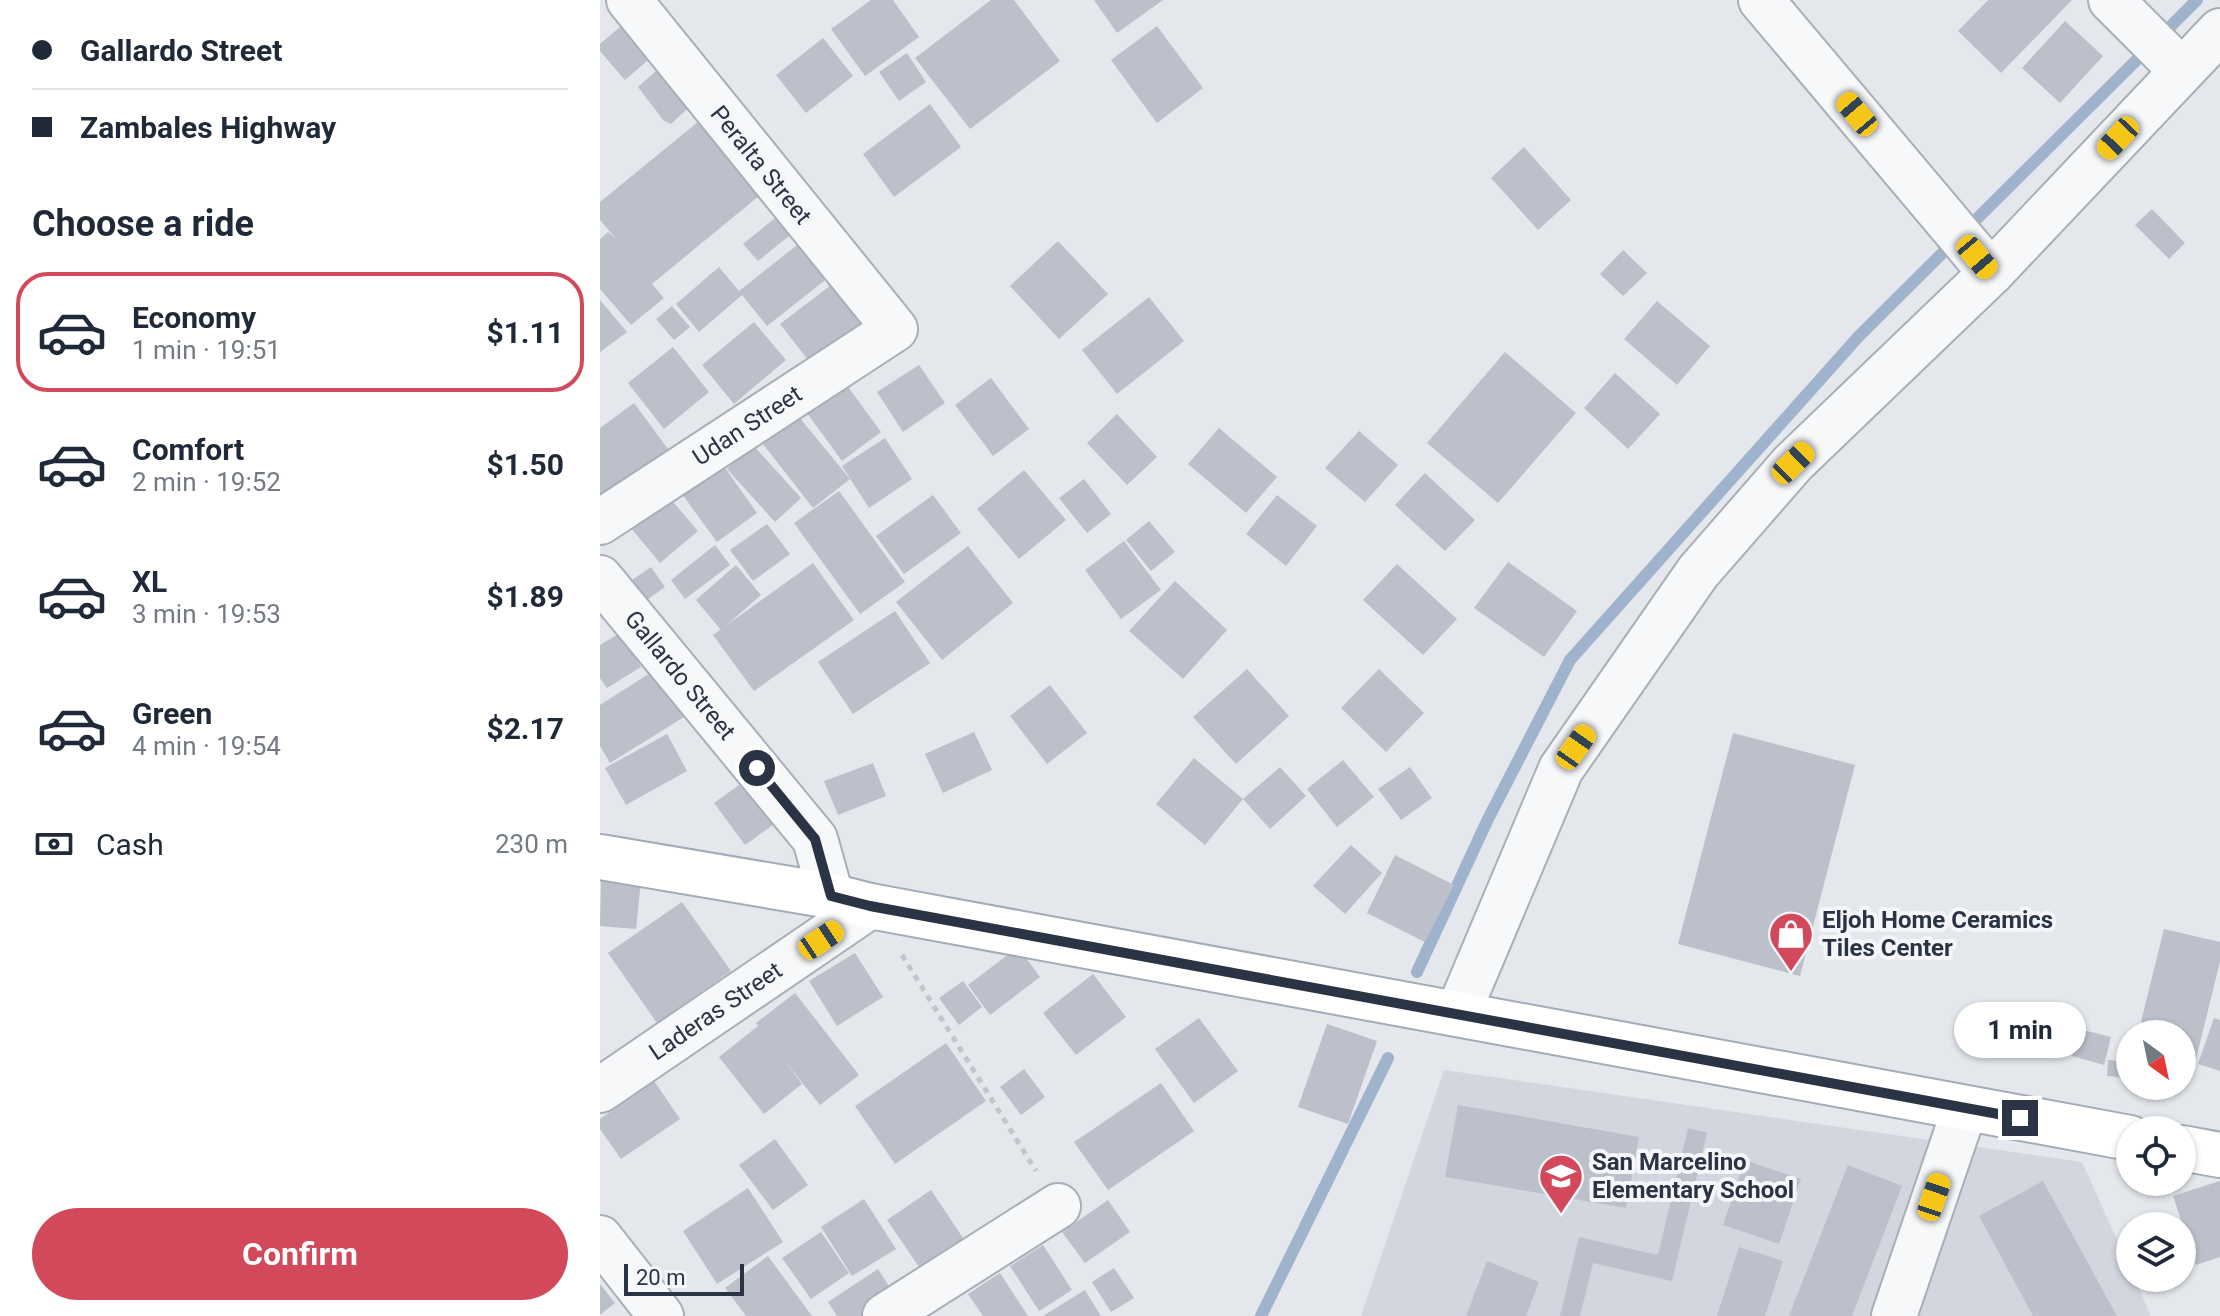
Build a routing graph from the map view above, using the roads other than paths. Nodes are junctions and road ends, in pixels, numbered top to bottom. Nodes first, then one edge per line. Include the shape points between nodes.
1 (629, 0) edge
2 (1761, 0) edge
3 (2220, 31) edge
4 (2148, 37) edge
5 (1974, 253) junction
6 (895, 329) joint
7 (600, 522) edge
8 (600, 578) edge
9 (600, 857) edge
10 (860, 903) junction
11 (1458, 1013) junction
12 (600, 1090) edge
13 (1965, 1108) junction
14 (2116, 1135) edge
15 (2196, 1151) edge
16 (2220, 1155) edge
17 (1058, 1206) road end
18 (600, 1238) edge
19 (661, 1316) edge
20 (885, 1316) edge
21 (1894, 1316) edge

1 - 6 street, Peralta Street
2 - 5 street
3 - 4 street
4 - 5 street
5 - 11 street via 1698,572 1561,769
6 - 7 street, Udan Street
8 - 10 street, Gallardo Street via 815,839
9 - 10 main road
10 - 11 main road
10 - 12 street, Laderas Street
11 - 13 main road
13 - 14 main road
13 - 21 street
15 - 16 main road
17 - 20 street
18 - 19 street

